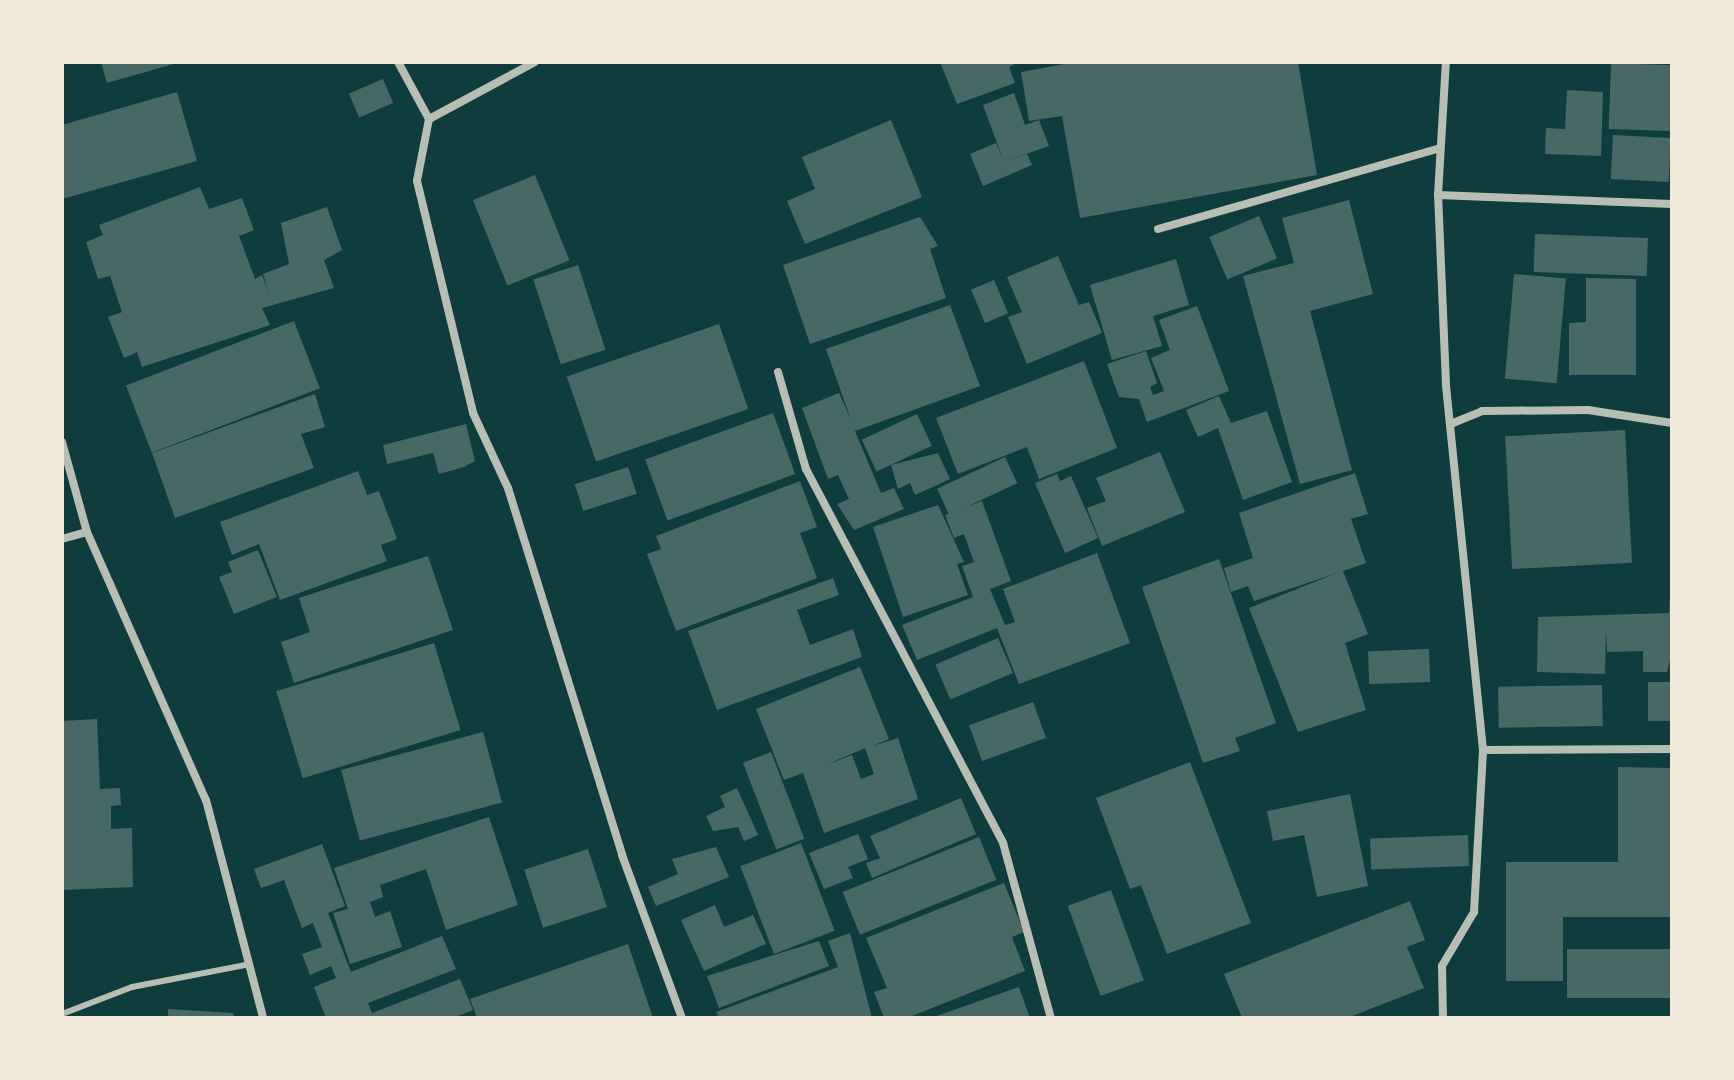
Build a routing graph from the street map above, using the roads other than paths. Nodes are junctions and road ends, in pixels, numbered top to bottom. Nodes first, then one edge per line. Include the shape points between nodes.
1 (398, 62) edge
2 (535, 62) edge
3 (1446, 62) edge
4 (429, 119) junction
5 (1440, 148) junction
6 (1438, 195) junction
7 (1672, 204) edge
8 (1158, 229) dead end
9 (778, 372) dead end
10 (1453, 423) junction
11 (1672, 423) edge
12 (62, 442) edge
13 (87, 532) junction
14 (62, 539) edge
15 (1672, 749) edge
16 (1483, 750) junction
17 (250, 964) junction
18 (62, 1014) edge
19 (263, 1018) edge
20 (682, 1018) edge
21 (1051, 1018) edge
22 (1443, 1018) edge

1 - 4 street
2 - 4 street
3 - 5 street
4 - 20 street via 417,181 473,413 508,488 622,855
5 - 6 street
5 - 8 street
6 - 7 street
6 - 10 street
9 - 21 street via 806,469 1003,843
10 - 11 street via 1482,411 1588,410
10 - 16 street
12 - 13 street
13 - 14 street
13 - 17 street via 206,800
15 - 16 street
16 - 22 street via 1474,912 1442,966
17 - 18 lane via 132,987
17 - 19 street

